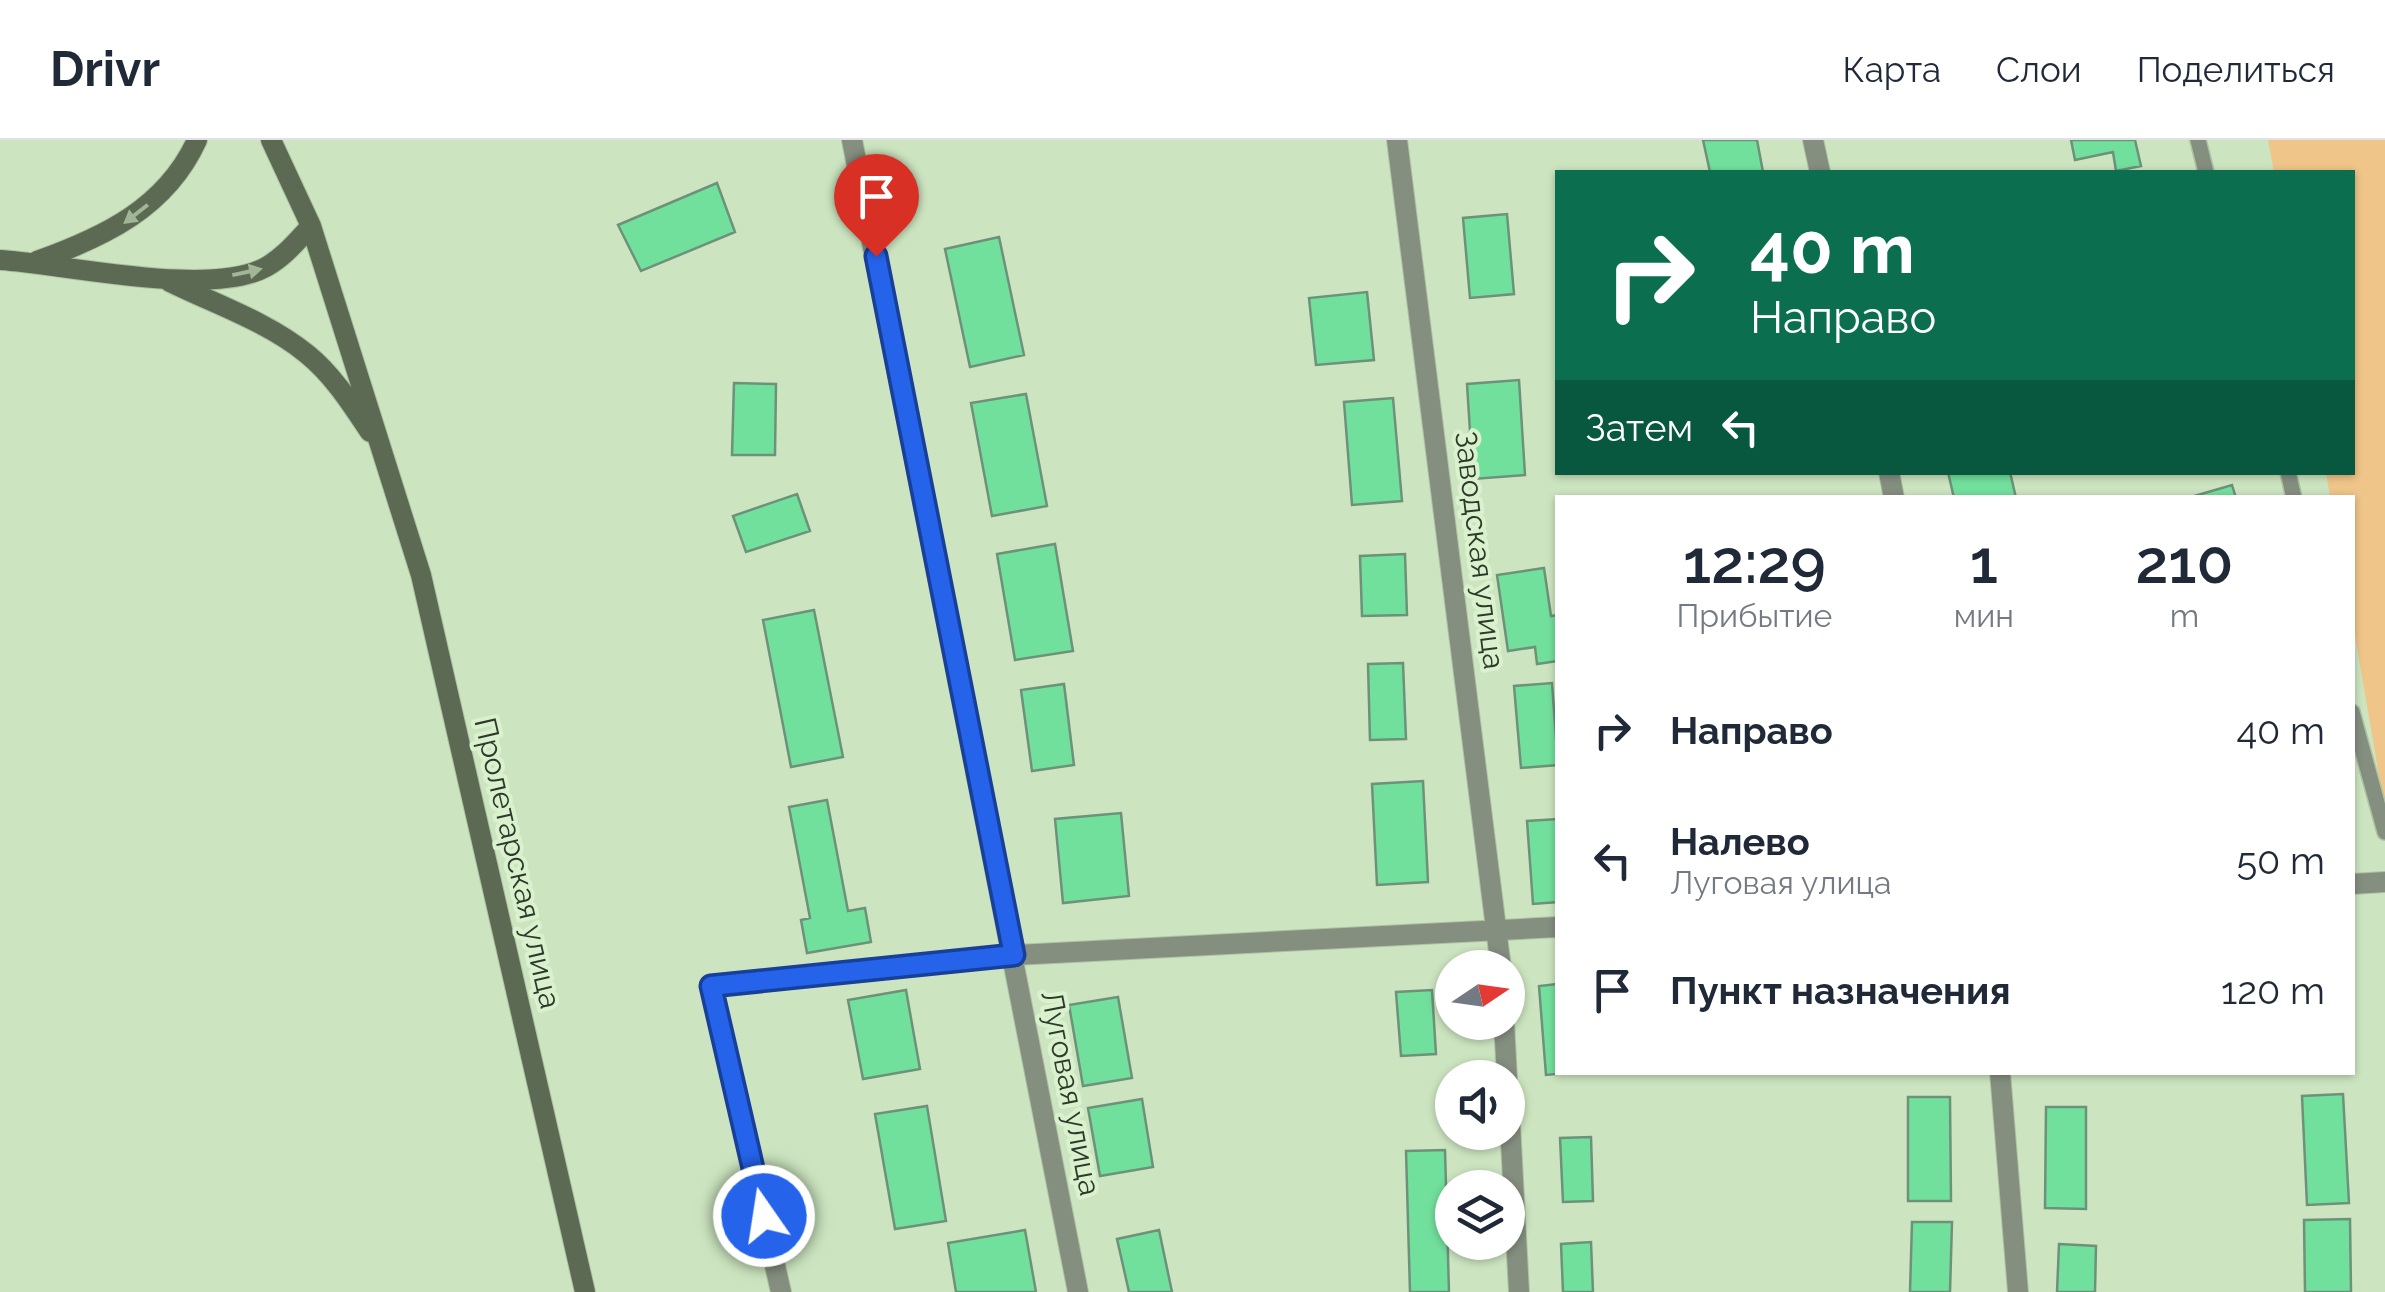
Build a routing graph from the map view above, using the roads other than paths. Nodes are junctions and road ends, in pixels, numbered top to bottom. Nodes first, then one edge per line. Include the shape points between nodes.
1 (197, 140) edge
2 (271, 140) edge
3 (852, 140) edge
4 (1396, 140) edge
5 (1813, 140) edge
6 (2198, 140) edge
7 (1820, 170) edge
8 (2206, 170) edge
9 (311, 226) junction
10 (0, 260) edge
11 (35, 262) junction
12 (168, 281) junction
13 (382, 450) junction
14 (2355, 723) edge
15 (2385, 832) edge
16 (2385, 882) edge
17 (2355, 884) edge
18 (1555, 927) edge
19 (1498, 930) junction
20 (1500, 950) edge
21 (1014, 955) junction
22 (2000, 1075) edge
23 (1511, 1150) edge
24 (586, 1292) edge
25 (782, 1292) edge
26 (1078, 1292) edge
27 (1519, 1292) edge
28 (2018, 1292) edge

1 -> 11 main road via 187,162 142,212 101,238
2 - 9 main road, Пролетарская улица
3 - 21 street, Луговая улица
4 - 19 street, Заводская улица
5 - 7 street
6 - 8 lane
12 -> 9 main road via 263,270
9 - 13 main road, Пролетарская улица
10 - 11 main road
11 - 12 main road
12 - 13 main road via 308,354
13 - 24 main road, Пролетарская улица via 421,574
14 - 15 lane
16 - 17 street
18 - 19 street
19 - 20 street, Заводская улица
19 - 21 street
21 - 25 street via 711,986
21 - 26 street, Луговая улица
22 - 28 street
23 - 27 street

